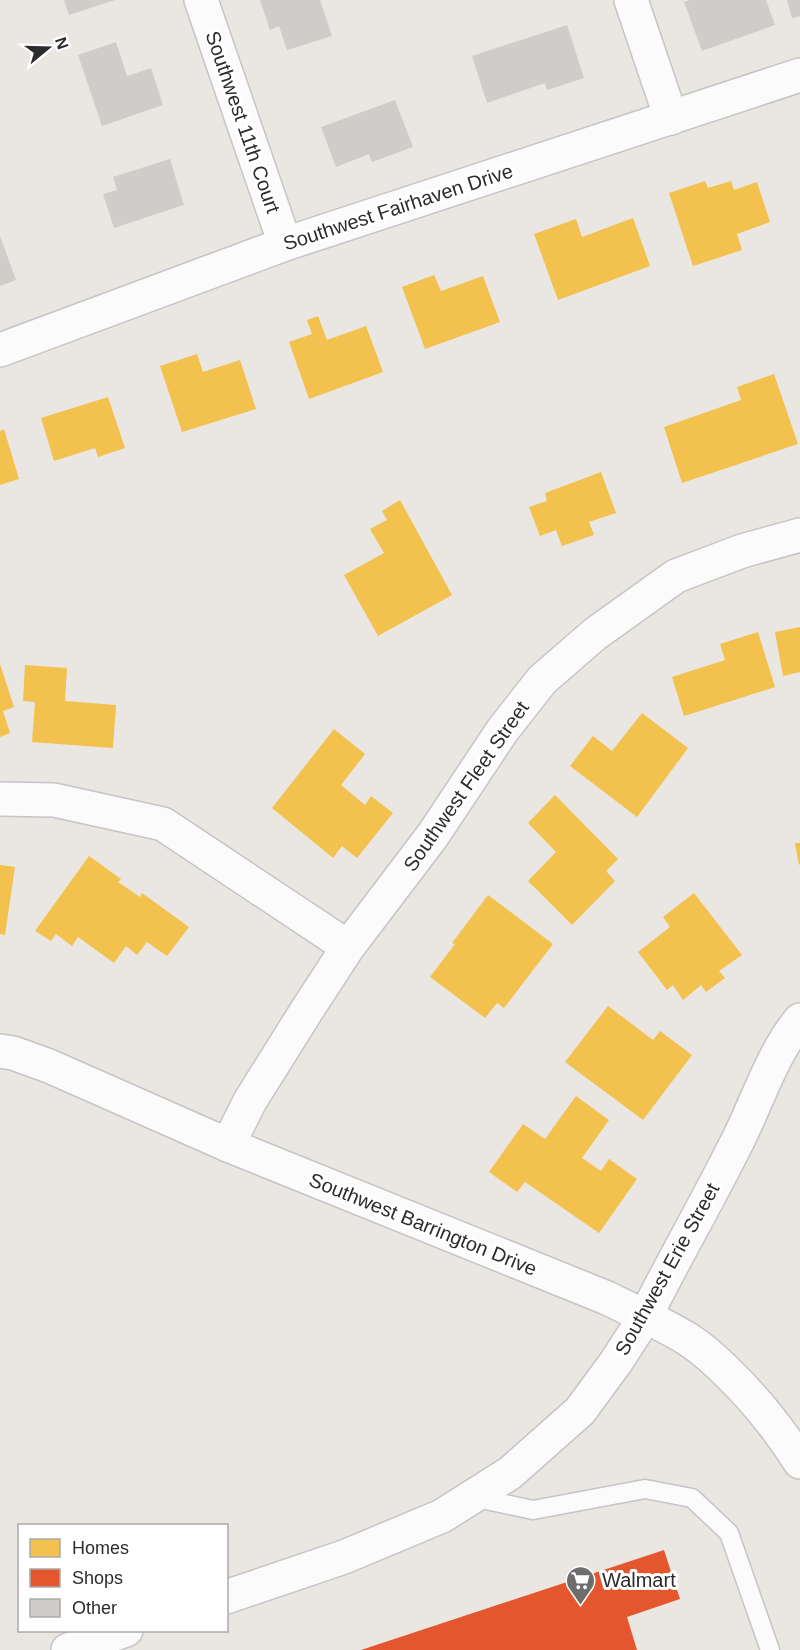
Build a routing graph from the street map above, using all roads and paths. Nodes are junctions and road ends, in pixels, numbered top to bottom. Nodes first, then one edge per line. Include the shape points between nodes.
1 (201, 0) edge
2 (631, 0) edge
3 (800, 75) edge
4 (670, 118) junction
5 (285, 244) junction
6 (0, 350) edge
7 (800, 535) edge
8 (0, 799) edge
9 (348, 947) junction
10 (800, 1020) edge
11 (0, 1051) edge
12 (228, 1145) junction
13 (645, 1317) junction
14 (800, 1462) edge
15 (472, 1497) junction
16 (228, 1596) edge
17 (120, 1632) edge
18 (68, 1650) edge
19 (770, 1650) edge

1 - 5 street, Southwest 11th Court
2 - 4 street
3 - 4 street, Southwest Fairhaven Drive
4 - 5 street, Southwest Fairhaven Drive
5 - 6 street, Southwest Fairhaven Drive
7 - 9 street, Southwest Fleet Street via 742,551 676,576 595,634 542,680
8 - 9 street via 54,800 162,824
9 - 12 street, Southwest Fleet Street via 250,1101
10 - 13 street, Southwest Erie Street via 787,1036 736,1146
11 - 12 street, Southwest Barrington Drive via 49,1066
12 - 13 street, Southwest Barrington Drive via 608,1298
13 - 14 street, Southwest Barrington Drive via 690,1341 716,1362 750,1394
13 - 15 street, Southwest Erie Street via 580,1411 510,1473
15 - 16 street, Southwest Erie Street via 442,1516 344,1557
15 - 19 lane via 533,1510 645,1489 692,1498 729,1533
17 - 18 street

